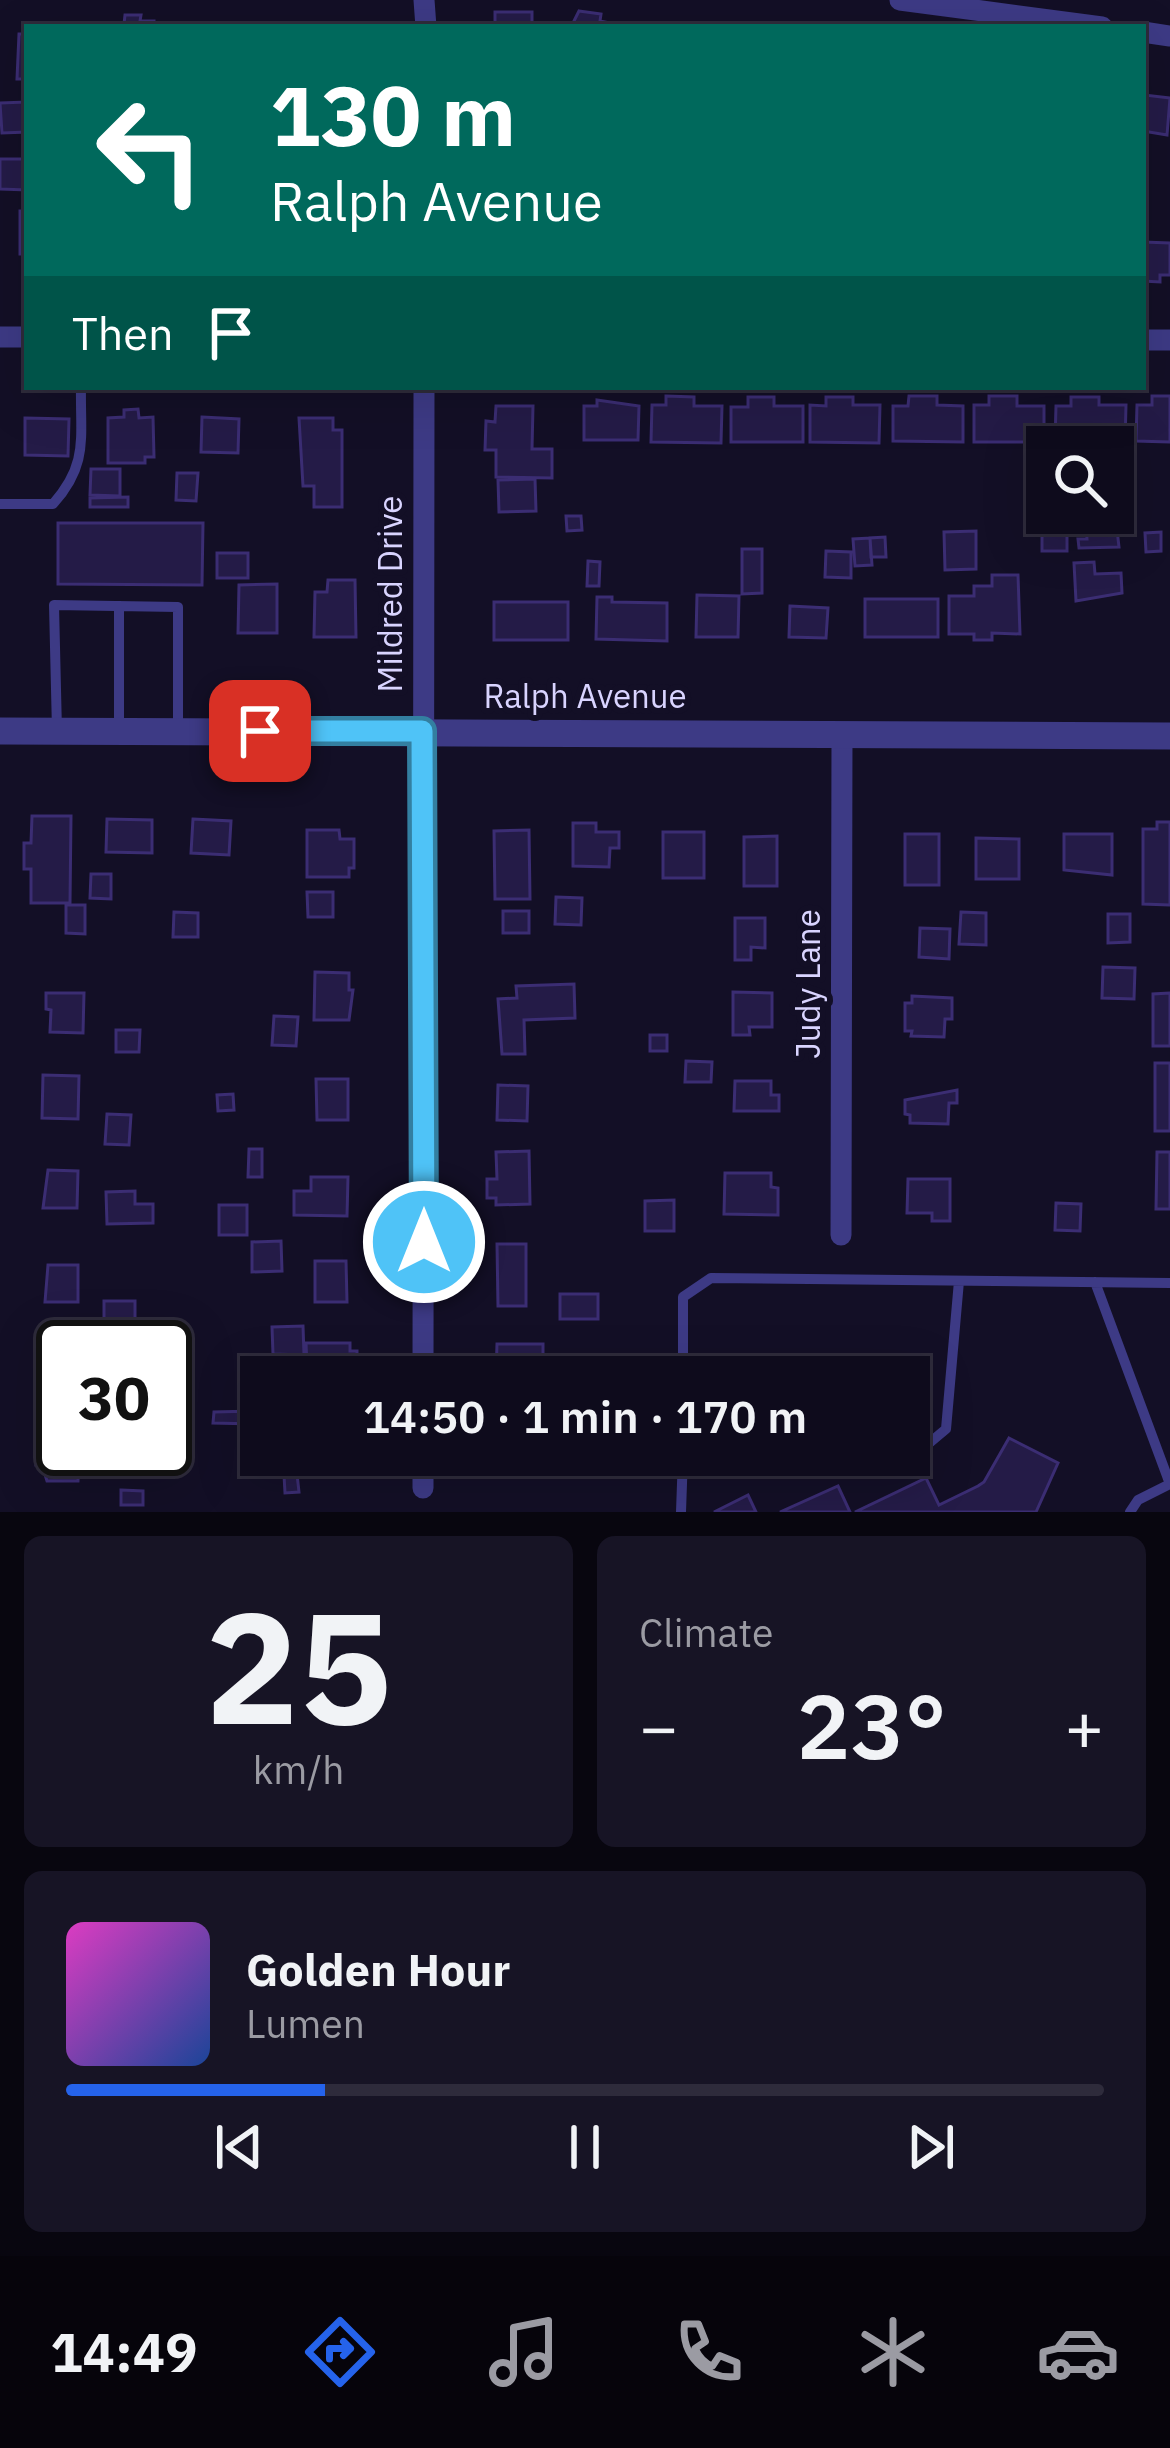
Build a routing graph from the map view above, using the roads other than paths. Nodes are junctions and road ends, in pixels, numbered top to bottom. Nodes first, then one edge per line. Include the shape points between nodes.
1 (900, 0) edge
2 (1080, 24) edge
3 (81, 390) edge
4 (424, 390) edge
5 (0, 504) edge
6 (118, 606) junction
7 (0, 731) edge
8 (57, 731) junction
9 (119, 731) junction
10 (178, 731) junction
11 (422, 731) junction
12 (842, 733) junction
13 (1170, 736) edge
14 (841, 1234) dead end
15 (959, 1281) junction
16 (1095, 1282) junction
17 (1170, 1283) edge
18 (424, 1356) edge
19 (683, 1356) edge
20 (930, 1442) edge
21 (423, 1476) edge
22 (682, 1476) edge
23 (423, 1488) dead end
24 (681, 1512) edge
25 (1130, 1512) edge

1 - 2 street
3 - 5 lane via 73,482 53,504
4 - 11 street, Mildred Drive
6 - 8 lane via 54,604
6 - 9 lane
6 - 10 lane via 178,607
7 - 8 street, Ralph Avenue
8 - 9 street, Ralph Avenue
9 - 10 street, Ralph Avenue
10 - 11 street, Ralph Avenue
11 - 12 street, Ralph Avenue
11 - 18 street, Mildred Drive
12 - 13 street, Ralph Avenue
12 - 14 street, Judy Lane
15 - 16 lane
15 - 19 lane via 711,1278 683,1297
15 - 20 lane via 946,1429
16 - 17 lane
16 - 25 lane via 1170,1484
21 - 23 street
22 - 24 lane

